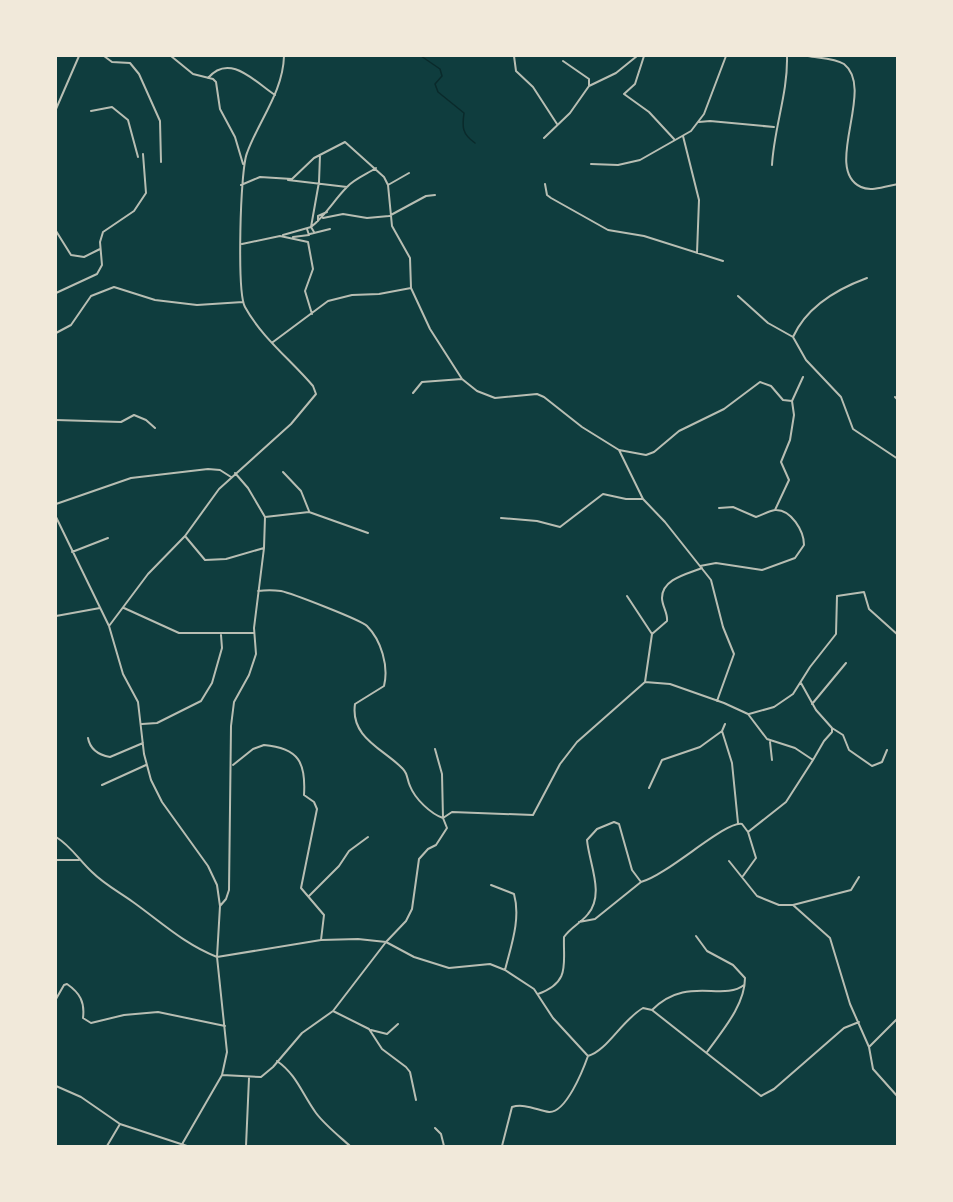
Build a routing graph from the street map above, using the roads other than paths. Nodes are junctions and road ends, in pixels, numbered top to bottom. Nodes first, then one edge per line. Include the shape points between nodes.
1 (79, 56) edge
2 (104, 56) edge
3 (171, 56) edge
4 (284, 56) edge
5 (514, 56) edge
6 (637, 56) edge
7 (644, 56) edge
8 (726, 56) edge
9 (787, 56) edge
10 (808, 56) edge
11 (563, 61) dead end
12 (208, 78) junction
13 (589, 86) junction
14 (275, 95) junction
15 (56, 109) edge
16 (91, 111) dead end
17 (699, 122) junction
18 (558, 125) junction
19 (775, 128) junction
20 (683, 136) junction
21 (544, 138) dead end
22 (674, 139) junction
23 (144, 154) dead end
24 (320, 154) junction
25 (138, 157) dead end
26 (161, 162) dead end
27 (591, 164) dead end
28 (243, 165) junction
29 (771, 165) dead end
30 (376, 168) junction
31 (409, 173) dead end
32 (288, 180) junction
33 (319, 182) junction
34 (545, 184) dead end
35 (897, 184) edge
36 (241, 185) junction
37 (388, 185) junction
38 (347, 187) junction
39 (435, 195) dead end
40 (327, 211) junction
41 (389, 216) junction
42 (323, 218) junction
43 (318, 221) junction
44 (311, 226) junction
45 (306, 229) junction
46 (330, 229) dead end
47 (56, 231) edge
48 (314, 232) junction
49 (309, 234) junction
50 (280, 236) junction
51 (290, 237) junction
52 (242, 244) junction
53 (100, 249) junction
54 (697, 253) junction
55 (723, 261) dead end
56 (867, 278) dead end
57 (411, 288) junction
58 (56, 293) edge
59 (738, 296) dead end
60 (243, 302) junction
61 (312, 314) junction
62 (56, 333) edge
63 (793, 337) junction
64 (272, 343) junction
65 (803, 377) dead end
66 (462, 379) junction
67 (413, 393) dead end
68 (895, 397) dead end
69 (897, 400) edge
70 (792, 401) junction
71 (56, 420) edge
72 (155, 429) dead end
73 (619, 450) junction
74 (897, 459) edge
75 (283, 472) dead end
76 (235, 473) junction
77 (231, 477) junction
78 (643, 499) junction
79 (56, 504) edge
80 (718, 508) dead end
81 (774, 510) junction
82 (309, 512) junction
83 (56, 517) edge
84 (265, 518) junction
85 (501, 518) dead end
86 (368, 533) dead end
87 (185, 536) junction
88 (108, 537) dead end
89 (264, 548) junction
90 (72, 552) junction
91 (701, 567) junction
92 (258, 591) junction
93 (627, 596) dead end
94 (100, 608) junction
95 (124, 608) junction
96 (56, 616) edge
97 (109, 626) junction
98 (253, 633) junction
99 (652, 634) junction
100 (220, 635) junction
101 (897, 635) edge
102 (846, 663) dead end
103 (645, 682) junction
104 (801, 682) junction
105 (717, 700) junction
106 (812, 704) junction
107 (748, 714) junction
108 (142, 724) junction
109 (725, 724) dead end
110 (832, 728) junction
111 (722, 731) junction
112 (88, 738) dead end
113 (770, 740) junction
114 (143, 743) junction
115 (435, 749) dead end
116 (887, 750) dead end
117 (772, 760) dead end
118 (813, 760) junction
119 (146, 765) junction
120 (232, 765) junction
121 (102, 785) dead end
122 (649, 788) dead end
123 (443, 818) junction
124 (738, 823) junction
125 (748, 832) junction
126 (56, 837) edge
127 (368, 837) dead end
128 (56, 860) edge
129 (80, 860) junction
130 (729, 861) dead end
131 (743, 876) junction
132 (859, 877) dead end
133 (641, 882) junction
134 (491, 885) dead end
135 (309, 896) junction
136 (220, 906) junction
137 (793, 906) junction
138 (579, 922) junction
139 (696, 936) dead end
140 (321, 940) junction
141 (386, 942) junction
142 (217, 957) junction
143 (505, 970) junction
144 (745, 984) junction
145 (538, 994) junction
146 (56, 999) edge
147 (652, 1010) junction
148 (333, 1011) junction
149 (897, 1018) edge
150 (859, 1022) junction
151 (398, 1024) dead end
152 (225, 1026) junction
153 (369, 1029) junction
154 (868, 1047) junction
155 (707, 1052) junction
156 (588, 1056) junction
157 (277, 1061) junction
158 (222, 1075) junction
159 (249, 1078) junction
160 (56, 1086) edge
161 (897, 1097) edge
162 (416, 1100) dead end
163 (120, 1124) junction
164 (435, 1128) dead end
165 (107, 1146) edge
166 (181, 1146) edge
167 (187, 1146) edge
168 (246, 1146) edge
169 (350, 1146) edge
170 (444, 1146) edge
171 (502, 1146) edge

1 - 15 street
2 - 26 street via 112,62 130,63 139,74 161,126
3 - 12 street via 193,74
4 - 14 street
5 - 18 street via 516,71 539,95
6 - 13 street via 616,73
7 - 22 street via 635,84 624,94 649,112
8 - 17 street
9 - 19 street via 785,90
10 - 35 street via 839,62 854,77 846,145 853,180 870,189
11 - 13 street via 589,80
12 - 14 street via 216,70 237,69
12 - 28 street via 218,86 220,110 235,137
13 - 18 street
14 - 28 street
16 - 25 street via 115,108 128,120
17 - 19 street
17 - 20 street
18 - 21 street
19 - 29 street
20 - 22 street
20 - 54 street via 699,200
22 - 27 street via 635,162
23 - 53 street via 146,193 134,211 103,232
24 - 30 street via 345,142
24 - 32 street
24 - 33 street
28 - 36 street
30 - 37 street
30 - 38 street
31 - 37 street
32 - 33 street
32 - 36 street via 260,177
33 - 38 street
33 - 44 street
34 - 54 street via 547,195 603,228
36 - 52 street
37 - 41 street
38 - 40 street
39 - 41 street
40 - 42 street
40 - 43 street via 318,216
41 - 42 street via 343,214
41 - 57 street via 410,258
42 - 43 street
43 - 44 street
44 - 45 street
44 - 48 street
45 - 49 street
45 - 50 street
46 - 48 street
47 - 53 street via 71,255 84,257
48 - 49 street
49 - 51 street
50 - 51 street
50 - 52 street
51 - 61 street via 308,242 310,247 314,269 305,291
52 - 60 street
53 - 58 street via 102,265 97,274
54 - 55 street
56 - 63 street via 838,288 800,322
57 - 61 street via 342,297 328,301
57 - 66 street via 430,329
59 - 63 street via 768,323
60 - 62 street via 197,305 155,300 114,287 91,296 71,325
60 - 64 street
61 - 64 street
63 - 74 street via 806,360 841,397 854,429
64 - 76 street via 314,386 316,394 291,424
65 - 70 street
66 - 67 street via 422,382
66 - 73 street via 495,398 537,394 544,397
68 - 69 street
70 - 73 street via 783,400 771,386 760,382 724,409 679,431 654,452
70 - 81 street via 790,440 781,462 789,480
71 - 72 street via 120,422 134,416
73 - 78 street
75 - 82 street via 301,491
76 - 77 street
76 - 84 street
77 - 79 street via 208,469 131,478
77 - 87 street
78 - 85 street via 603,494 560,527
78 - 91 street
80 - 81 street via 733,507 756,517
81 - 91 street via 790,516 799,528 804,545 799,555 762,570 716,563
82 - 84 street
82 - 86 street
83 - 90 street
84 - 89 street
87 - 89 street via 205,560 226,559
87 - 95 street via 148,574
88 - 90 street
89 - 92 street
90 - 94 street
91 - 99 street via 670,582 664,590 666,621
91 - 105 street via 717,594 723,627 734,654
92 - 98 street
92 - 123 street via 291,594 366,624 377,640 387,674 384,686 355,704 357,722 363,735 406,773 417,796
93 - 99 street
94 - 96 street
94 - 97 street
95 - 97 street
95 - 100 street via 179,633
97 - 108 street via 123,674 138,702
98 - 100 street
98 - 120 street via 255,660 234,702
99 - 103 street
100 - 108 street via 222,648 212,683 201,701 157,723
101 - 104 street via 873,613 864,592 837,596 836,632
102 - 106 street
103 - 105 street via 670,684
103 - 123 street via 577,742 547,787 537,813 453,812
104 - 106 street
104 - 107 street via 790,698
105 - 107 street
106 - 110 street
107 - 113 street
108 - 114 street
109 - 111 street
110 - 116 street via 843,735 847,747 872,766 882,762
110 - 118 street
111 - 122 street via 700,747 662,760
111 - 124 street via 732,763
112 - 114 street via 97,753 110,757
113 - 117 street
113 - 118 street via 795,748
114 - 119 street
115 - 123 street via 442,774
118 - 125 street via 780,809
119 - 121 street
119 - 136 street via 162,802 208,866 217,885
120 - 135 street via 264,745 295,755 301,761 306,781 304,795 317,809 301,883
120 - 136 street via 228,890
123 - 141 street via 447,828 443,836 419,859 412,909
124 - 125 street
124 - 133 street via 665,871
125 - 131 street via 756,858
126 - 129 street
127 - 135 street via 349,851
128 - 129 street
129 - 142 street via 171,933
130 - 131 street via 735,872
131 - 137 street via 760,898
132 - 137 street via 850,890
133 - 138 street via 595,919
133 - 138 street via 632,870 619,824 614,822 597,829 587,840 596,889 594,904
134 - 143 street via 510,891 516,902
135 - 140 street via 324,915
136 - 142 street
137 - 150 street via 833,943 842,982
138 - 145 street via 564,936 565,962 559,981 552,989
139 - 144 street via 706,951 744,974
140 - 141 street
140 - 142 street
141 - 143 street via 449,968 490,964
141 - 148 street
142 - 152 street
143 - 145 street
144 - 147 street via 733,990 679,992
144 - 155 street via 731,1017
145 - 156 street via 553,1018
146 - 152 street via 67,984 84,1004 83,1018 92,1023 158,1012
147 - 155 street
147 - 156 street via 643,1008 634,1013 598,1052
148 - 153 street
148 - 157 street via 302,1033
149 - 154 street
150 - 154 street
150 - 155 street via 844,1028 764,1096
151 - 153 street via 387,1035
152 - 158 street via 227,1052
153 - 162 street via 382,1049 410,1072
154 - 161 street via 877,1076
156 - 171 street via 560,1108 551,1112 512,1107
157 - 159 street via 261,1077
157 - 169 street via 299,1081 317,1114
158 - 159 street
158 - 166 street
159 - 168 street
160 - 163 street via 81,1097
163 - 165 street
163 - 166 street
164 - 170 street
166 - 167 street

